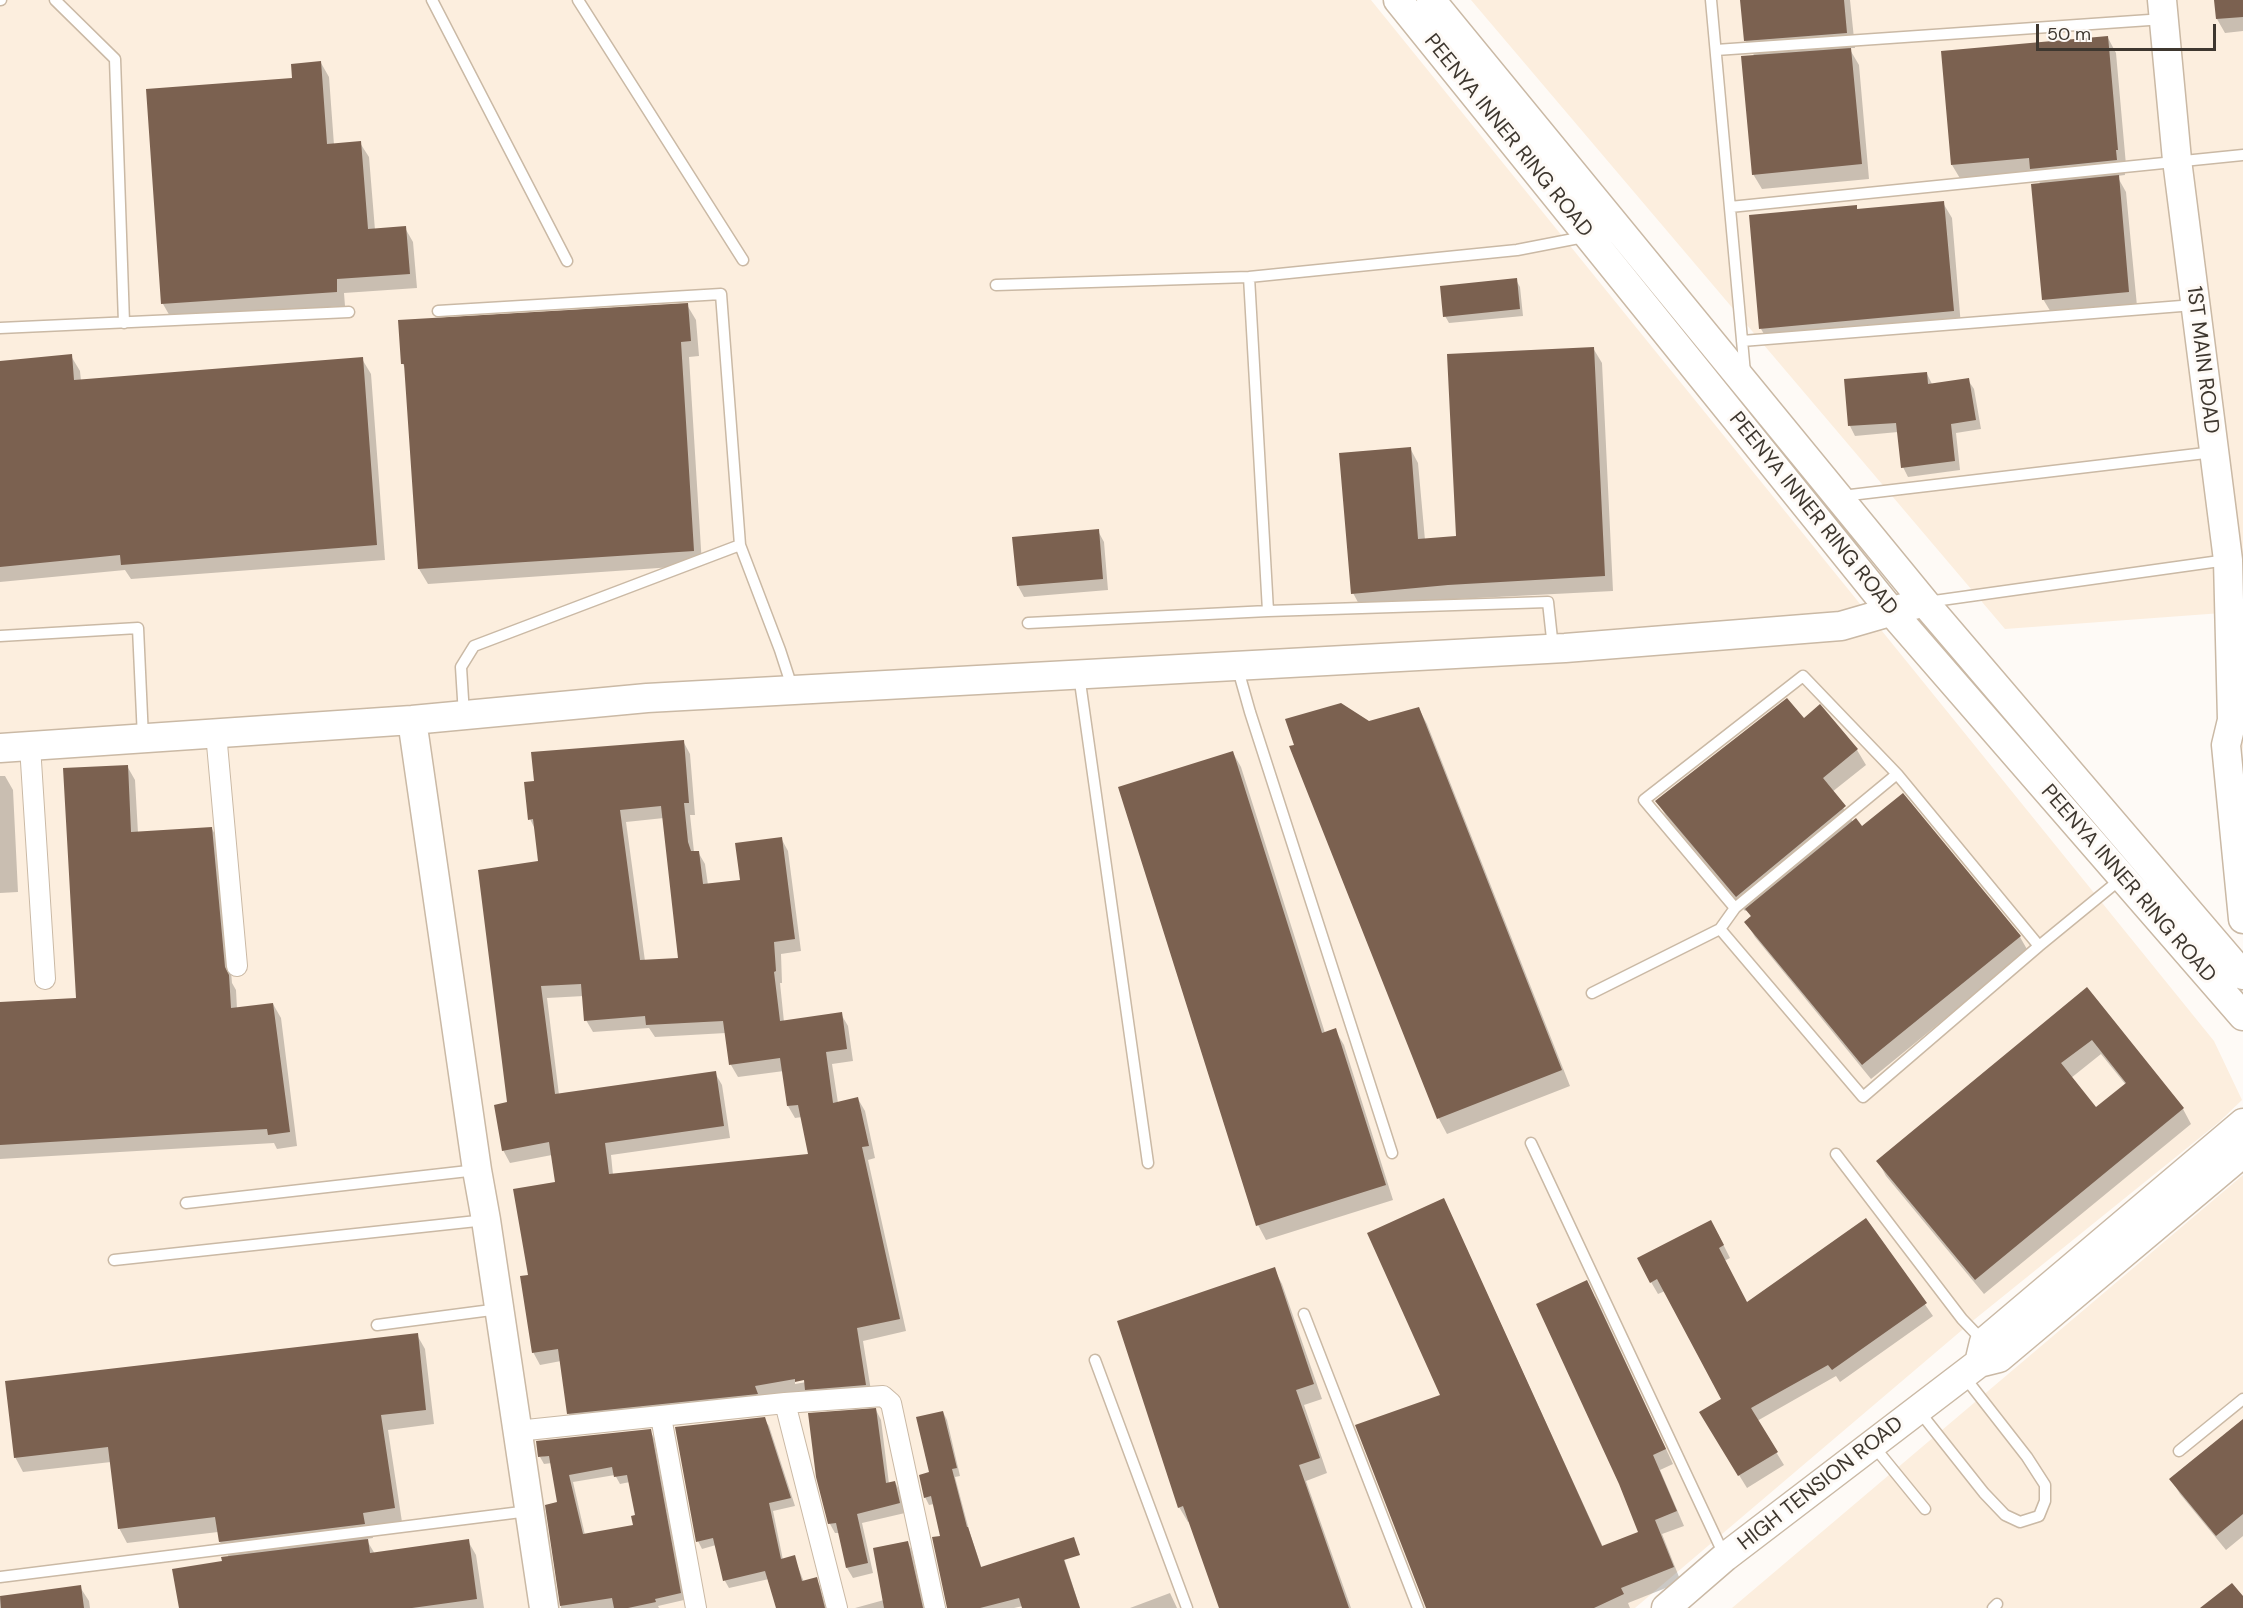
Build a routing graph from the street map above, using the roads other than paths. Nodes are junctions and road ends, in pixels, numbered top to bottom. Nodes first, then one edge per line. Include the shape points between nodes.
1 (55, 0) edge
2 (432, 0) edge
3 (578, 0) edge
4 (1398, 0) edge
5 (1431, 0) edge
6 (1711, 0) edge
7 (2163, 10) edge
8 (1716, 50) junction
9 (2243, 155) edge
10 (2177, 160) junction
11 (1730, 207) junction
12 (1588, 236) junction
13 (743, 260) dead end
14 (567, 261) dead end
15 (1249, 278) junction
16 (996, 285) dead end
17 (2195, 305) junction
18 (438, 311) dead end
19 (349, 312) dead end
20 (124, 323) junction
21 (0, 328) edge
22 (1742, 341) junction
23 (1746, 385) junction
24 (2214, 452) junction
25 (1838, 496) junction
26 (740, 545) junction
27 (2228, 560) junction
28 (1896, 568) junction
29 (1863, 577) junction
30 (1924, 602) junction
31 (1268, 611) junction
32 (1891, 611) junction
33 (1028, 622) dead end
34 (0, 636) edge
35 (1553, 648) junction
36 (1237, 666) junction
37 (1078, 674) junction
38 (793, 690) junction
39 (464, 715) junction
40 (2238, 718) edge
41 (412, 720) junction
42 (216, 733) junction
43 (143, 738) junction
44 (30, 746) junction
45 (0, 748) edge
46 (1897, 774) junction
47 (2123, 878) junction
48 (1735, 908) junction
49 (2243, 919) edge
50 (1720, 929) junction
51 (2039, 946) junction
52 (237, 966) dead end
53 (2243, 975) edge
54 (45, 979) dead end
55 (1592, 993) dead end
56 (2239, 1002) edge
57 (2243, 1123) edge
58 (1531, 1143) dead end
59 (2243, 1153) edge
60 (1392, 1154) dead end
61 (1836, 1154) dead end
62 (1148, 1163) dead end
63 (477, 1170) junction
64 (186, 1203) dead end
65 (486, 1220) junction
66 (114, 1260) dead end
67 (500, 1309) junction
68 (1304, 1314) dead end
69 (377, 1325) dead end
70 (1095, 1360) dead end
71 (1975, 1360) junction
72 (2243, 1399) edge
73 (785, 1403) junction
74 (1918, 1409) junction
75 (661, 1417) junction
76 (517, 1431) junction
77 (1872, 1444) junction
78 (2179, 1451) dead end
79 (1924, 1509) dead end
80 (530, 1511) junction
81 (1725, 1557) junction
82 (0, 1577) edge
83 (544, 1608) edge
84 (696, 1608) edge
85 (837, 1608) edge
86 (935, 1608) edge
87 (1187, 1608) edge
88 (1418, 1608) edge
89 (1666, 1608) edge

1 - 20 lane via 115,58
2 - 14 lane
3 - 13 lane
4 - 12 street, PEENYA INNER RING ROAD
5 - 23 street, PEENYA INNER RING ROAD
6 - 8 lane
7 - 8 lane
7 - 10 street, 1ST MAIN ROAD
8 - 11 lane
9 - 10 lane
10 - 11 lane
10 - 17 street, 1ST MAIN ROAD
11 - 22 lane
12 - 15 lane via 1517,250
12 - 29 street, PEENYA INNER RING ROAD
15 - 16 lane
15 - 31 lane
17 - 22 lane
17 - 24 street, 1ST MAIN ROAD
18 - 26 lane via 722,294
19 - 20 lane
20 - 21 lane
22 - 23 lane
23 - 25 street, PEENYA INNER RING ROAD
24 - 25 lane
24 - 27 street, 1ST MAIN ROAD
25 - 28 street, PEENYA INNER RING ROAD
26 - 38 lane
26 - 39 lane via 474,646 461,667
27 - 30 lane
27 - 40 street, 1ST MAIN ROAD
28 - 29 street
28 - 30 street, PEENYA INNER RING ROAD
29 - 32 street, PEENYA INNER RING ROAD
30 - 32 street
30 - 53 street, PEENYA INNER RING ROAD
31 - 33 lane
31 - 35 lane via 1548,602
32 - 35 street via 1841,626
32 - 47 street, PEENYA INNER RING ROAD
34 - 43 lane via 138,628
35 - 36 street
36 - 37 street
36 - 60 lane
37 - 38 street
37 - 62 lane
38 - 39 street via 647,698
39 - 41 street
40 - 49 street, 1ST MAIN ROAD via 2226,745
41 - 42 street
41 - 63 street
42 - 43 street
42 - 52 street
43 - 44 street
44 - 45 street
44 - 54 street
46 - 48 lane
46 - 48 lane via 1803,676 1644,800
46 - 51 lane
47 - 51 lane
47 - 56 street, PEENYA INNER RING ROAD
48 - 50 lane
50 - 51 lane via 1863,1097
50 - 55 lane
57 - 71 street, HIGH TENSION ROAD
58 - 81 lane
59 - 71 street, HIGH TENSION ROAD via 1999,1358
61 - 71 lane via 1962,1319
63 - 64 lane
63 - 65 street
65 - 66 lane
65 - 67 street
67 - 69 lane
67 - 76 street
68 - 88 lane
70 - 87 lane
71 - 74 street, HIGH TENSION ROAD
71 - 74 lane via 2045,1485 2045,1502 2039,1516 2020,1522 2005,1515
72 - 78 lane
73 - 75 street
73 - 85 street
73 - 86 street via 883,1396 891,1403
74 - 77 street, HIGH TENSION ROAD
75 - 76 street
75 - 84 street
76 - 80 street
77 - 79 lane
77 - 81 street, HIGH TENSION ROAD
80 - 82 lane
80 - 83 street
81 - 89 street, HIGH TENSION ROAD

